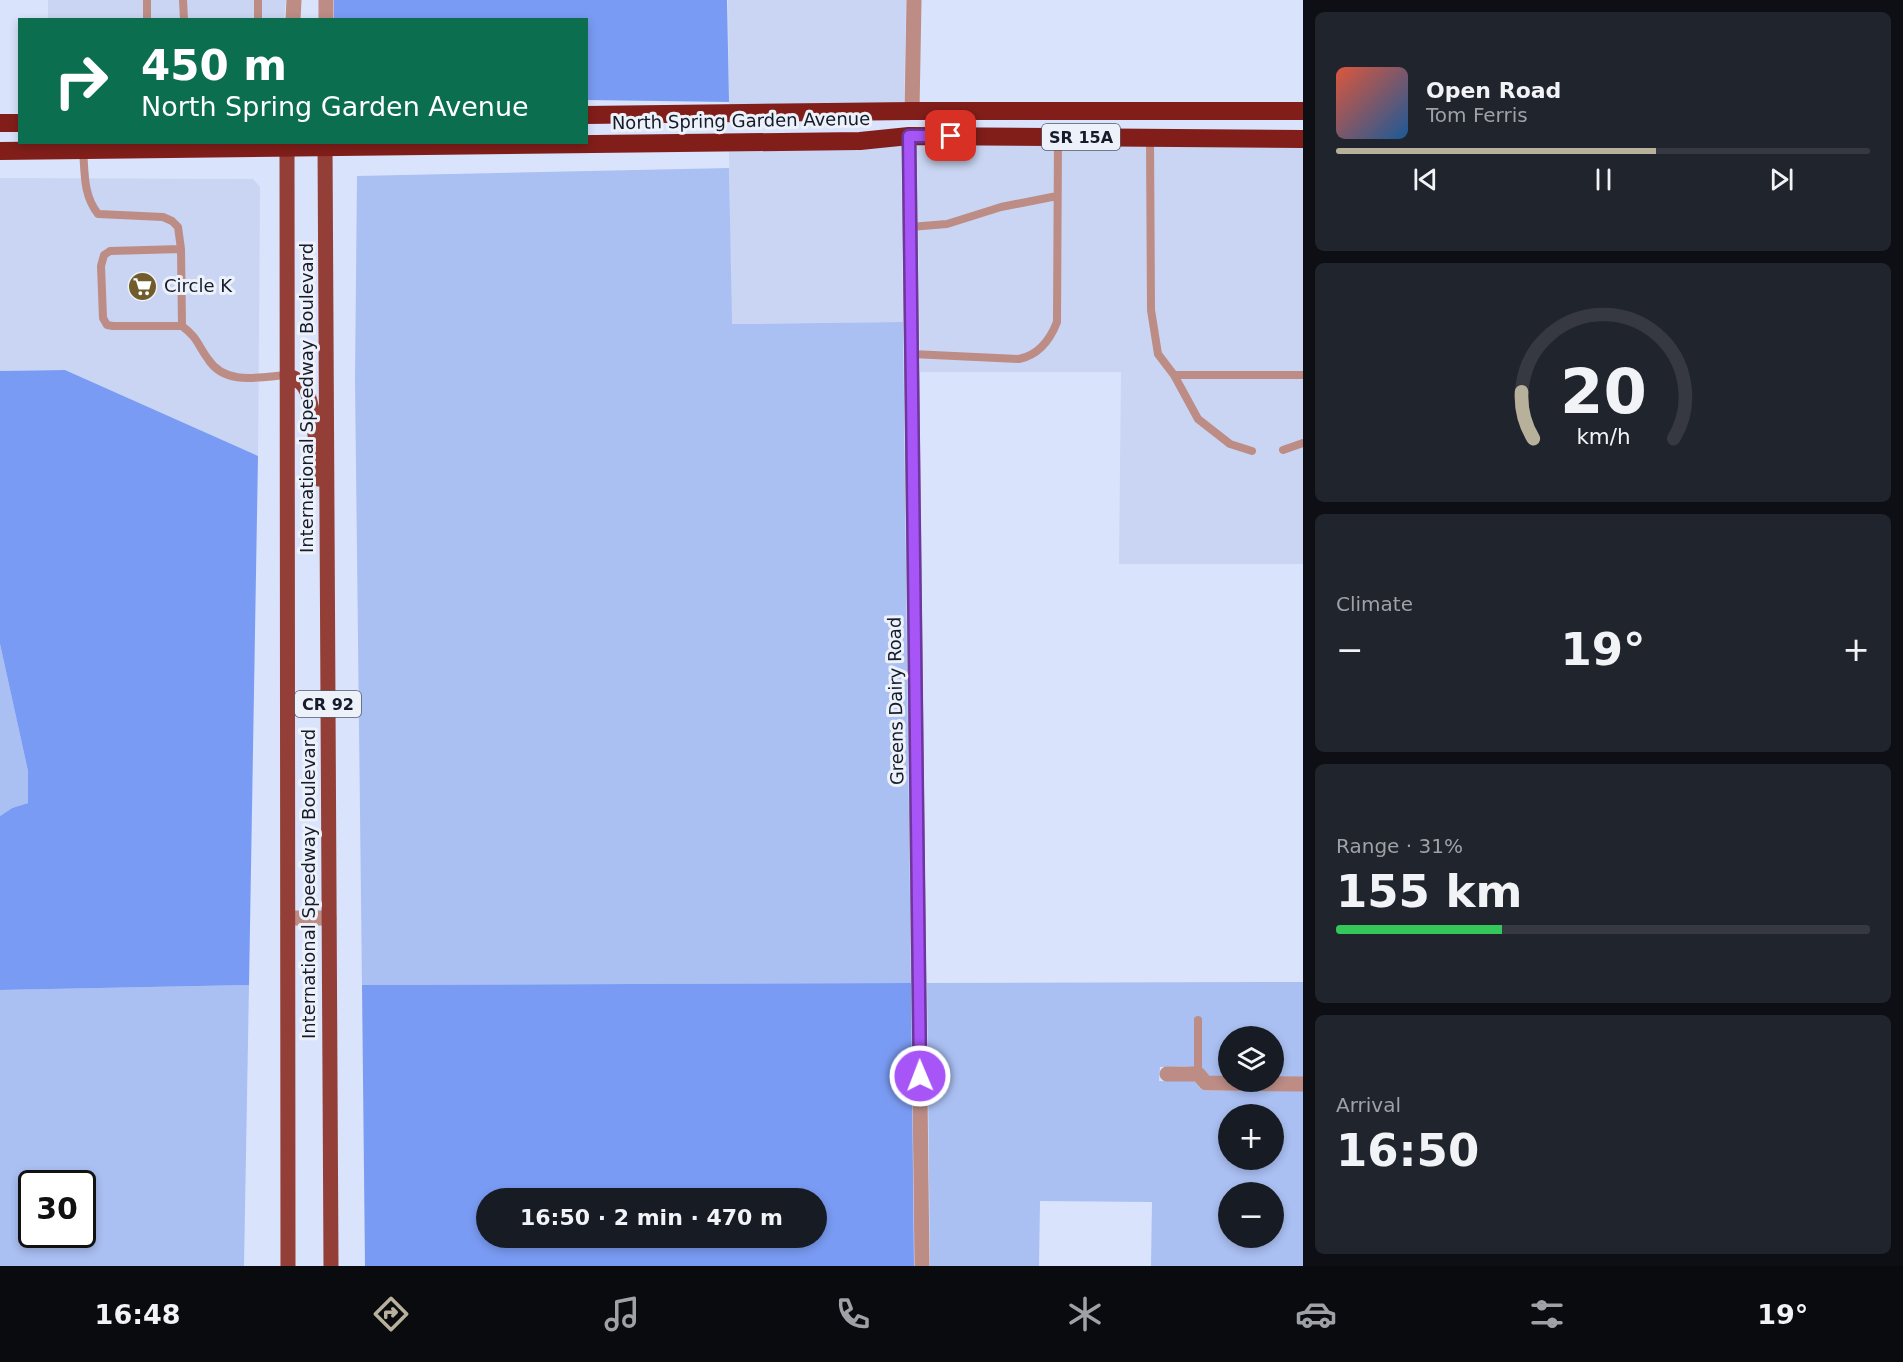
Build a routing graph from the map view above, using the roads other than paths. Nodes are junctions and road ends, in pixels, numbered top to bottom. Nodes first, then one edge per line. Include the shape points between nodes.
1 (147, 0) edge
2 (183, 0) edge
3 (258, 0) edge
4 (294, 0) edge
5 (326, 0) edge
6 (914, 0) edge
7 (147, 18) edge
8 (183, 18) edge
9 (258, 18) edge
10 (293, 18) edge
11 (326, 18) edge
12 (912, 111) junction
13 (968, 111) junction
14 (1303, 111) edge
15 (588, 115) edge
16 (0, 123) edge
17 (18, 123) edge
18 (909, 136) junction
19 (1058, 137) junction
20 (1150, 138) junction
21 (1303, 139) edge
22 (860, 141) junction
23 (588, 143) edge
24 (459, 144) edge
25 (287, 145) edge
26 (325, 145) edge
27 (83, 150) junction
28 (0, 151) edge
29 (1057, 196) junction
30 (910, 227) junction
31 (181, 249) junction
32 (182, 326) junction
33 (912, 354) junction
34 (287, 375) junction
35 (1174, 375) junction
36 (1303, 375) edge
37 (1303, 443) edge
38 (1282, 450) dead end
39 (1252, 451) dead end
40 (327, 587) junction
41 (288, 918) junction
42 (329, 918) junction
43 (1198, 1020) dead end
44 (1167, 1074) dead end
45 (1198, 1074) junction
46 (1303, 1084) edge
47 (288, 1266) edge
48 (331, 1266) edge
49 (922, 1266) edge

1 - 7 lane
2 - 8 lane
3 - 9 lane
4 - 10 street
5 - 11 street
6 - 12 street
12 - 13 highway, North Spring Garden Avenue / SR 15A
12 - 15 highway, North Spring Garden Avenue / SR 15A
12 - 22 highway via 891,128
13 - 14 highway, North Spring Garden Avenue / SR 15A
13 - 18 highway
16 - 17 highway
18 - 19 highway, North Spring Garden Avenue / SR 15A
18 - 22 highway, North Spring Garden Avenue / SR 15A
18 - 30 street, Greens Dairy Road
19 - 20 highway, North Spring Garden Avenue / SR 15A
19 - 29 lane
20 - 21 highway, North Spring Garden Avenue / SR 15A
20 - 35 lane via 1151,310 1158,354
22 - 23 highway, North Spring Garden Avenue / SR 15A
24 - 26 highway, North Spring Garden Avenue / SR 15A
25 - 26 highway, North Spring Garden Avenue / SR 15A
25 - 27 highway, North Spring Garden Avenue / SR 15A
25 - 34 main road, International Speedway Boulevard / CR 92
26 - 40 main road, International Speedway Boulevard / CR 92
27 - 28 highway, North Spring Garden Avenue / SR 15A
27 - 31 lane via 85,188 90,205 98,214 162,217 172,221 178,227
29 - 30 lane via 1001,207 947,224
29 - 33 lane via 1057,322 1041,348 1019,359
30 - 33 street, Greens Dairy Road
31 - 32 lane
31 - 32 lane via 110,251 104,255 101,266 103,318 107,325
32 - 34 lane via 194,334 218,372 237,378
33 - 49 street, Greens Dairy Road
34 - 40 main road via 304,387 311,401
34 - 41 main road, International Speedway Boulevard / CR 92
35 - 36 lane
35 - 39 lane via 1198,419 1230,444
37 - 38 lane
40 - 42 main road, International Speedway Boulevard / CR 92
41 - 42 street
41 - 47 main road, International Speedway Boulevard / CR 92
42 - 48 main road, International Speedway Boulevard / CR 92
43 - 45 lane
44 - 45 street
45 - 46 street via 1206,1083

